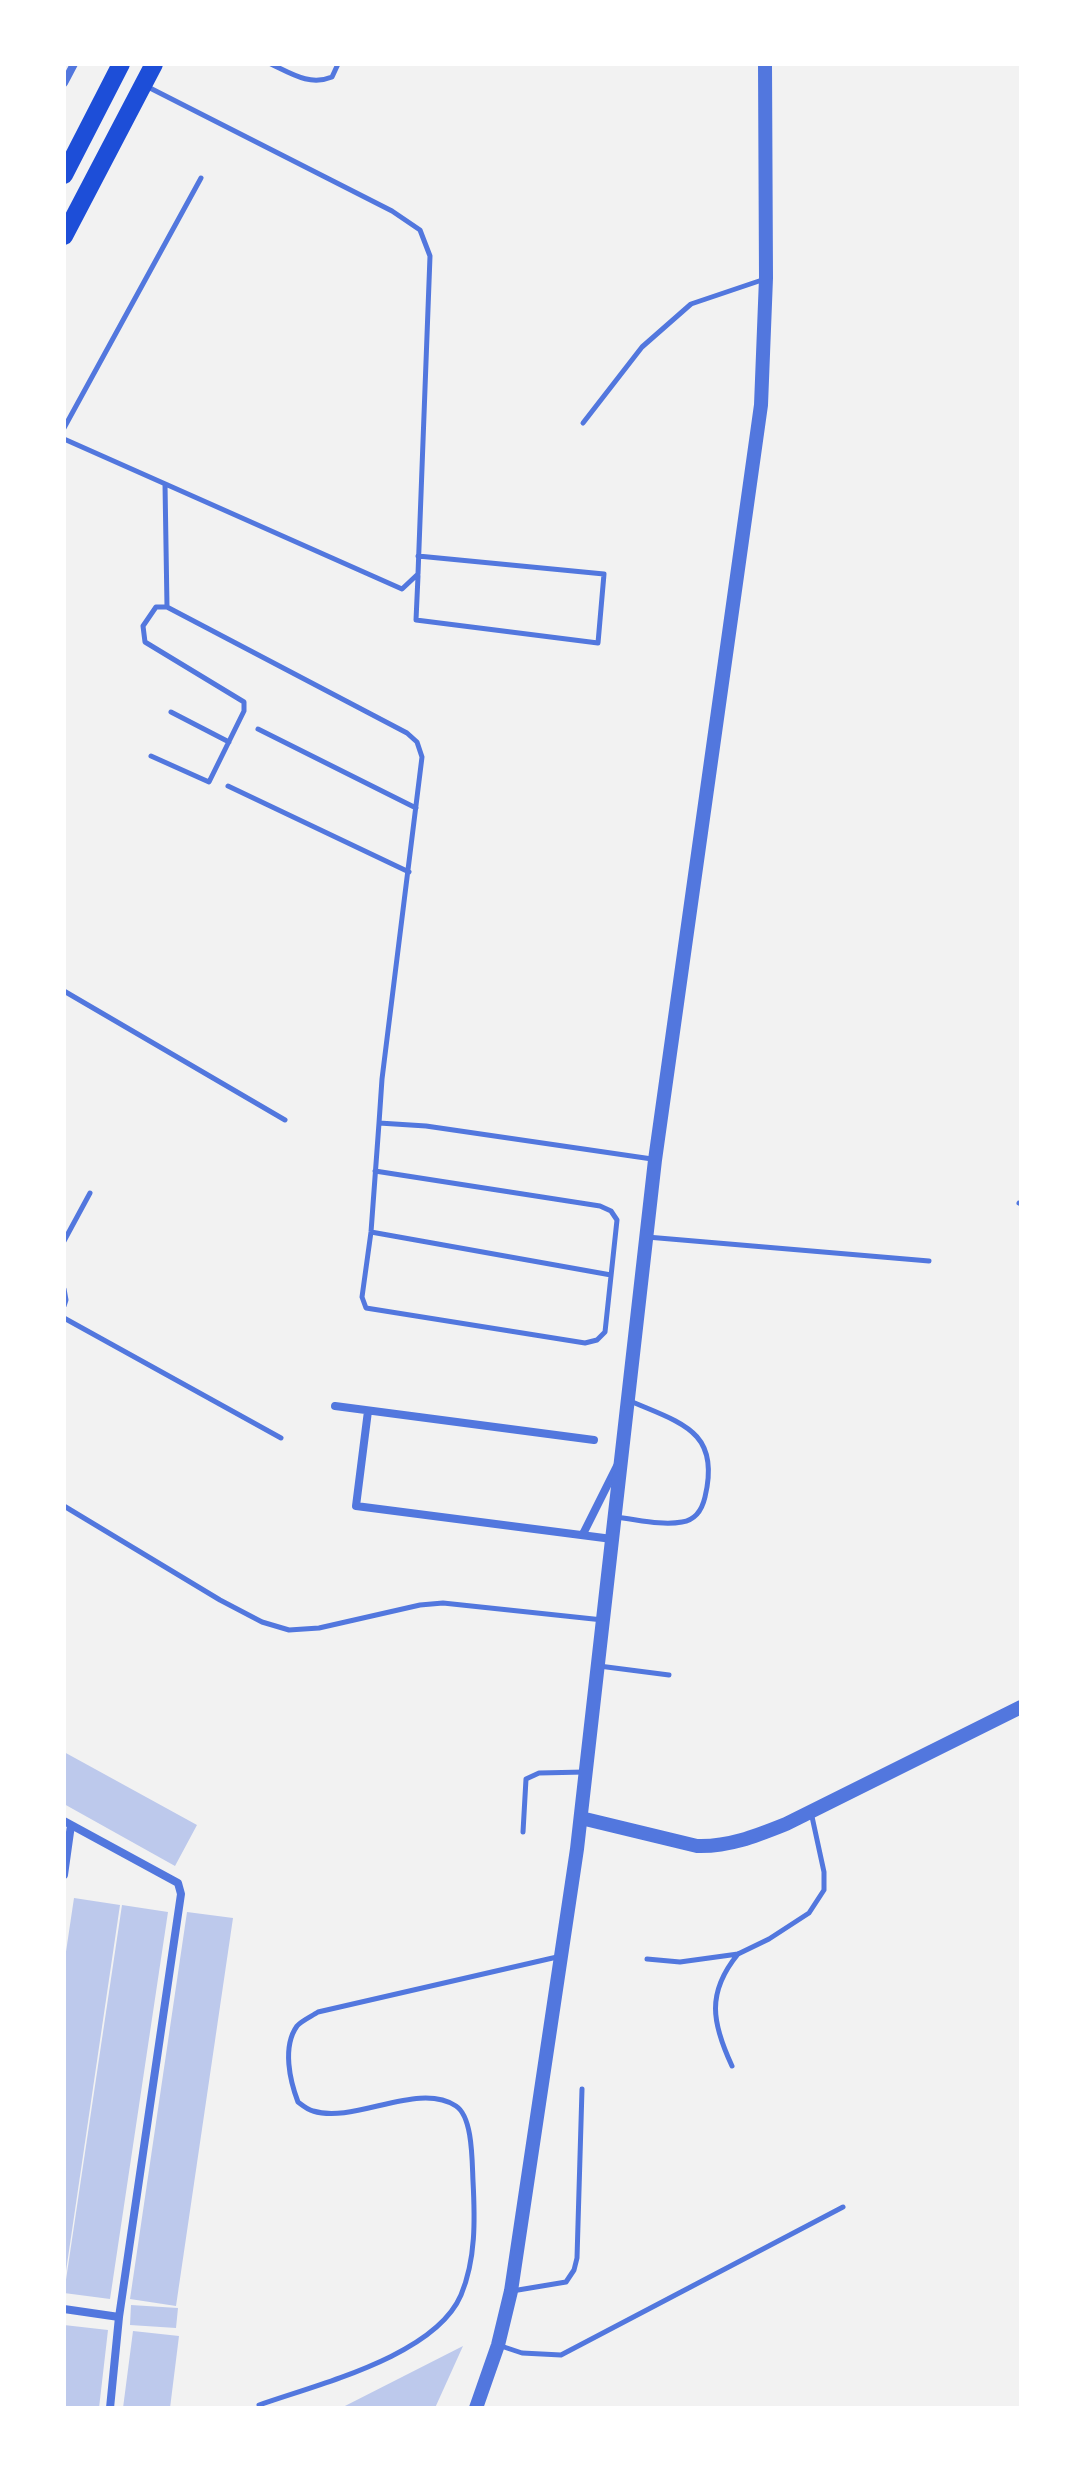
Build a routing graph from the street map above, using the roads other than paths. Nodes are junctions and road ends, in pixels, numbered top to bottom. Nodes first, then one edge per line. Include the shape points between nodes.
1 (74, 64) edge
2 (121, 64) edge
3 (154, 64) edge
4 (271, 64) edge
5 (338, 64) edge
6 (765, 64) edge
7 (64, 83) edge
8 (143, 84) junction
9 (64, 175) edge
10 (201, 178) dead end
11 (64, 236) edge
12 (766, 278) junction
13 (583, 423) dead end
14 (64, 428) edge
15 (64, 439) edge
16 (165, 484) junction
17 (418, 556) junction
18 (418, 574) junction
19 (167, 607) junction
20 (171, 712) dead end
21 (258, 729) dead end
22 (229, 742) junction
23 (151, 756) dead end
24 (228, 786) dead end
25 (416, 808) junction
26 (409, 872) junction
27 (64, 991) edge
28 (285, 1120) dead end
29 (379, 1123) junction
30 (655, 1160) junction
31 (375, 1171) junction
32 (90, 1193) dead end
33 (371, 1232) junction
34 (646, 1237) junction
35 (64, 1241) edge
36 (929, 1261) dead end
37 (611, 1275) junction
38 (64, 1289) edge
39 (64, 1306) edge
40 (64, 1318) edge
41 (627, 1399) junction
42 (335, 1406) dead end
43 (368, 1411) junction
44 (281, 1438) dead end
45 (594, 1440) dead end
46 (620, 1458) junction
47 (64, 1506) edge
48 (614, 1517) junction
49 (583, 1534) junction
50 (612, 1539) junction
51 (603, 1620) junction
52 (598, 1666) junction
53 (669, 1675) dead end
54 (1021, 1707) edge
55 (586, 1772) junction
56 (810, 1811) junction
57 (581, 1818) junction
58 (68, 1823) edge
59 (523, 1832) dead end
60 (64, 1875) edge
61 (738, 1954) junction
62 (563, 1956) junction
63 (647, 1959) dead end
64 (732, 2066) dead end
65 (582, 2089) dead end
66 (843, 2207) dead end
67 (511, 2291) junction
68 (64, 2309) edge
69 (119, 2317) junction
70 (498, 2345) junction
71 (259, 2405) dead end
72 (110, 2408) edge
73 (476, 2408) edge

1 - 7 street
2 - 9 highway
3 - 8 highway
4 - 5 lane via 321,82 332,77
6 - 12 street
8 - 11 highway
8 - 17 lane via 420,230 430,256
10 - 14 lane
12 - 13 lane via 691,304 642,347
12 - 30 street via 761,405
15 - 16 lane
16 - 18 lane via 402,589
16 - 19 lane
17 - 18 lane
17 - 18 lane via 604,574 598,643 416,620
19 - 22 lane via 150,613 143,626 145,642 244,702
19 - 25 lane via 407,733 422,757
20 - 22 lane
21 - 25 lane
22 - 23 lane via 209,782
24 - 26 lane
25 - 26 lane
26 - 29 lane
27 - 28 lane
29 - 30 lane
29 - 31 lane
30 - 34 street
31 - 33 lane
31 - 37 lane via 600,1206 617,1220
32 - 35 lane
33 - 37 lane
33 - 37 lane via 362,1297 366,1308 585,1343 605,1332
34 - 36 lane
34 - 41 street
38 - 39 lane
40 - 44 lane
41 - 46 street
41 - 48 lane via 693,1432 704,1445 710,1470 697,1516 669,1523
42 - 43 street
43 - 45 street
43 - 49 street via 356,1506
46 - 48 street
46 - 49 street
47 - 51 lane via 220,1600 289,1630 443,1603
48 - 50 street
49 - 50 street
50 - 51 street
51 - 52 street
52 - 53 lane
52 - 55 street
54 - 56 street
55 - 57 street
55 - 59 lane via 539,1773 526,1779
56 - 57 street via 749,1839 716,1847 675,1843
56 - 61 lane via 824,1890 809,1913
57 - 62 street
58 - 60 street
58 - 69 street via 178,1883 181,1894
61 - 63 lane via 680,1962
61 - 64 lane via 723,1972 715,2020
62 - 67 street
62 - 71 lane via 318,2012 297,2026 289,2049 290,2080 298,2102 313,2111 428,2098 459,2108 471,2143 473,2246 461,2294 447,2319 425,2337 387,2358
65 - 67 lane via 574,2270 566,2282
66 - 70 lane via 561,2355 522,2353
67 - 70 street
68 - 69 street
69 - 72 street
70 - 73 street

